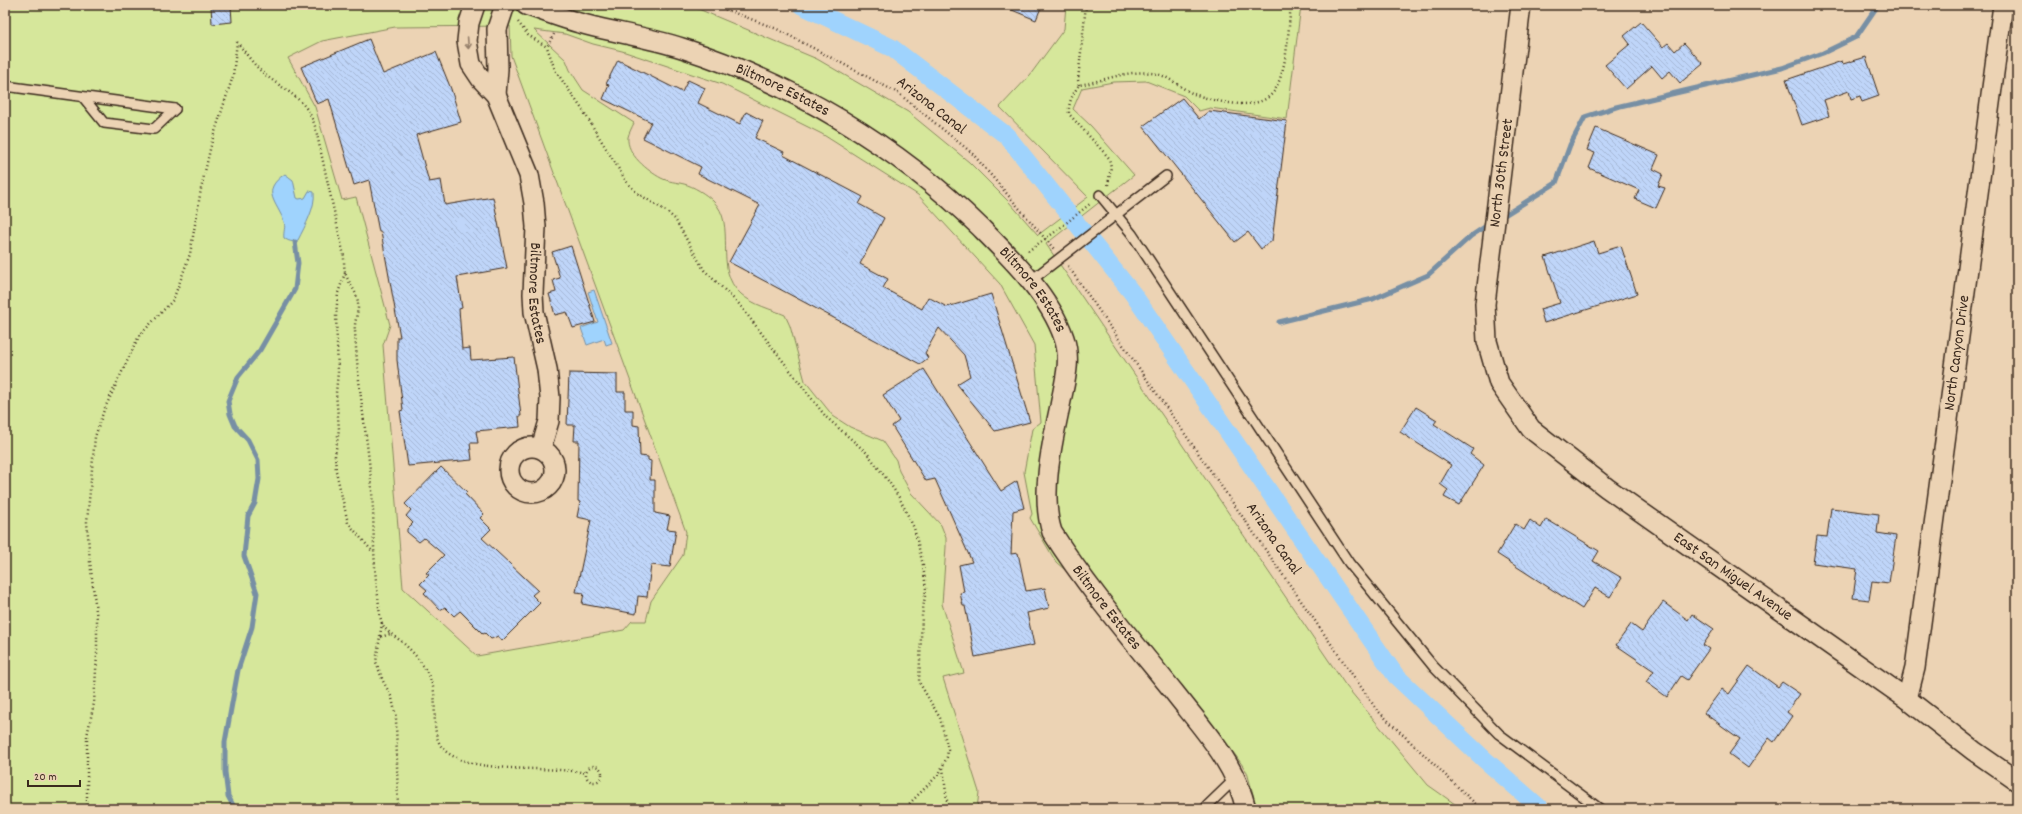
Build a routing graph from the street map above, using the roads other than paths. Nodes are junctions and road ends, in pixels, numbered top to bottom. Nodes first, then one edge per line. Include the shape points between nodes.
1 (475, 5) edge
2 (1521, 5) edge
3 (2003, 5) edge
4 (515, 9) edge
5 (5, 86) edge
6 (496, 95) junction
7 (83, 97) junction
8 (1166, 176) dead end
9 (1100, 195) road end
10 (1116, 214) junction
11 (1029, 282) junction
12 (1488, 341) joint
13 (541, 448) dead end
14 (1907, 699) junction
15 (1236, 778) junction
16 (2017, 781) edge
17 (1206, 809) edge
18 (1246, 809) edge
19 (1600, 809) edge

1 -> 6 street, Biltmore Estates via 467,41 471,64 480,79
2 - 12 street, North 30th Street via 1485,304
3 - 14 street, North Canyon Drive via 1916,661
4 - 6 street, Biltmore Estates via 497,29
4 - 11 street, Biltmore Estates via 679,47 768,80 818,106 872,138 929,181 993,240
5 - 7 lane
6 - 13 street, Biltmore Estates via 529,175 534,203 534,312 547,369 550,398 549,421
7 - 7 lane via 114,101 176,109 154,129 104,123
8 - 10 lane
9 - 10 lane
10 - 11 lane
10 - 19 lane via 1132,234 1344,557 1363,582 1433,666 1499,734
11 - 15 street, Biltmore Estates via 1055,317 1065,339 1067,357 1047,490 1052,532 1085,580 1215,744
12 - 14 street, East San Miguel Avenue via 1499,383 1532,429 1607,488
14 - 16 street, East San Miguel Avenue
15 - 17 lane
15 - 18 street, Biltmore Estates

